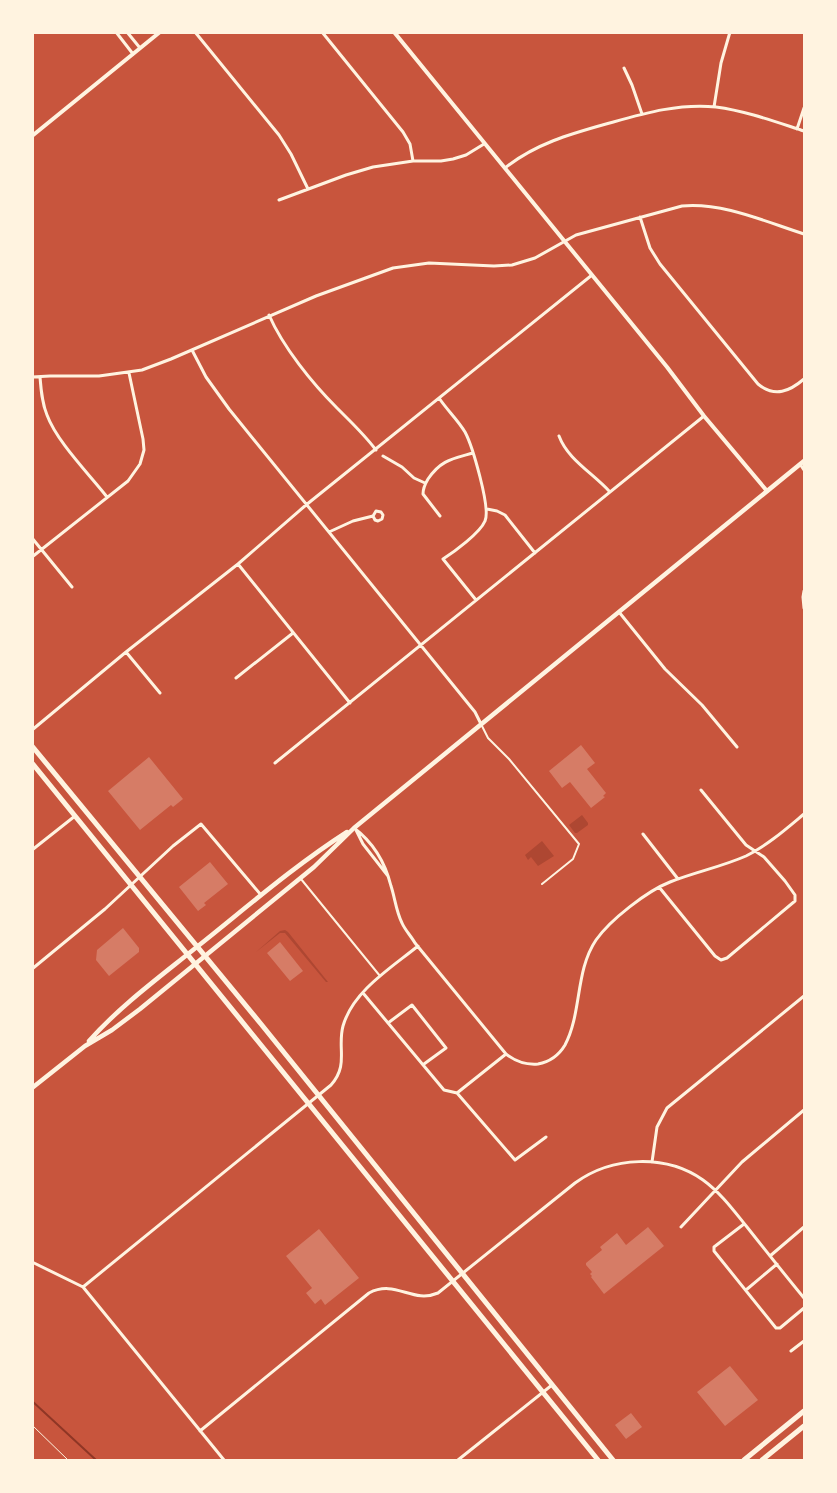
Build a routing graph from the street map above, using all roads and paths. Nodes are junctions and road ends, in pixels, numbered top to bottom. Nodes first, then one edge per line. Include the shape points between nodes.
1 (116, 32) edge
2 (127, 32) edge
3 (160, 32) edge
4 (195, 32) edge
5 (322, 32) edge
6 (394, 32) edge
7 (730, 32) edge
8 (140, 48) junction
9 (134, 54) junction
10 (624, 68) dead end
11 (714, 107) junction
12 (804, 108) edge
13 (642, 114) junction
14 (797, 129) junction
15 (804, 131) edge
16 (32, 136) edge
17 (484, 144) junction
18 (413, 161) junction
19 (505, 168) junction
20 (308, 189) junction
21 (279, 200) dead end
22 (640, 217) junction
23 (804, 234) edge
24 (563, 241) junction
25 (592, 275) junction
26 (269, 315) junction
27 (192, 350) junction
28 (129, 372) junction
29 (40, 376) junction
30 (32, 377) edge
31 (804, 379) edge
32 (439, 398) junction
33 (704, 416) junction
34 (559, 436) dead end
35 (376, 450) junction
36 (473, 453) junction
37 (383, 456) dead end
38 (802, 462) edge
39 (804, 470) edge
40 (426, 483) junction
41 (767, 491) junction
42 (610, 492) junction
43 (107, 497) junction
44 (306, 506) junction
45 (486, 509) junction
46 (373, 516) dead end
47 (440, 516) dead end
48 (328, 532) junction
49 (32, 538) edge
50 (42, 550) junction
51 (535, 553) junction
52 (32, 557) edge
53 (238, 564) junction
54 (72, 586) dead end
55 (804, 591) edge
56 (476, 600) junction
57 (804, 608) edge
58 (619, 612) junction
59 (293, 633) junction
60 (420, 646) junction
61 (126, 652) junction
62 (236, 678) dead end
63 (160, 693) dead end
64 (350, 703) junction
65 (481, 724) junction
66 (32, 730) edge
67 (32, 746) edge
68 (737, 747) dead end
69 (32, 763) edge
70 (275, 763) dead end
71 (701, 790) dead end
72 (804, 814) edge
73 (75, 816) junction
74 (354, 828) junction
75 (643, 834) dead end
76 (32, 850) edge
77 (755, 851) junction
78 (140, 877) junction
79 (389, 878) junction
80 (300, 879) junction
81 (678, 879) junction
82 (542, 884) dead end
83 (131, 885) junction
84 (659, 887) junction
85 (261, 895) junction
86 (418, 946) junction
87 (197, 947) junction
88 (188, 954) junction
89 (205, 956) junction
90 (196, 963) junction
91 (32, 968) edge
92 (380, 977) junction
93 (363, 993) junction
94 (804, 996) edge
95 (388, 1023) junction
96 (85, 1046) junction
97 (506, 1054) junction
98 (424, 1064) junction
99 (32, 1079) edge
100 (38, 1084) junction
101 (32, 1088) edge
102 (457, 1093) junction
103 (318, 1096) junction
104 (309, 1103) junction
105 (804, 1110) edge
106 (546, 1138) dead end
107 (652, 1162) junction
108 (716, 1190) junction
109 (744, 1224) junction
110 (804, 1227) edge
111 (681, 1228) dead end
112 (770, 1256) junction
113 (32, 1262) edge
114 (777, 1264) junction
115 (462, 1274) junction
116 (453, 1282) junction
117 (83, 1286) junction
118 (746, 1290) junction
119 (804, 1298) edge
120 (804, 1308) edge
121 (804, 1341) edge
122 (791, 1351) dead end
123 (552, 1385) junction
124 (543, 1392) junction
125 (804, 1411) edge
126 (32, 1425) edge
127 (804, 1426) edge
128 (200, 1431) junction
129 (68, 1460) edge
130 (224, 1460) edge
131 (458, 1460) edge
132 (598, 1460) edge
133 (613, 1460) edge
134 (744, 1460) edge
135 (762, 1460) edge

1 - 9 street
2 - 8 street
3 - 8 street
4 - 20 street via 279,135
5 - 18 street via 403,132 410,144
6 - 17 street
7 - 11 street
8 - 9 street
9 - 16 street
10 - 13 street
11 - 13 street via 677,107
11 - 14 street via 743,112
12 - 14 street
13 - 19 street via 552,140
14 - 15 street
17 - 18 street via 453,159
17 - 19 street
18 - 20 street via 373,167
19 - 24 street
20 - 21 street
22 - 23 street via 682,206 707,205
22 - 24 street
22 - 31 street via 650,248 660,264 758,384 770,391 782,392 794,388
24 - 25 street
24 - 26 street via 535,258 512,265 429,264 393,268
25 - 32 street
25 - 33 street
26 - 27 street
26 - 35 street via 292,355
27 - 28 street via 158,365
27 - 44 street via 218,395
28 - 29 street via 99,376
28 - 43 street via 144,450 134,474
29 - 30 street
29 - 43 street via 43,403 51,426
32 - 35 street
32 - 36 street via 465,433
33 - 41 street
33 - 42 street
34 - 42 street via 569,454
35 - 44 street
36 - 40 street via 441,463
36 - 45 street
37 - 40 street
38 - 39 street
38 - 41 main road
40 - 47 street via 423,494
41 - 58 main road
42 - 51 street
43 - 50 street
44 - 48 street
44 - 53 street
45 - 51 street via 505,515
45 - 56 street via 487,516 482,526 443,559
46 - 48 street
48 - 60 street
49 - 50 street
50 - 52 street
50 - 54 street
51 - 56 street
53 - 59 street
53 - 61 street
55 - 57 street
56 - 60 street
58 - 65 main road
58 - 68 street via 665,669 702,705
59 - 62 street
59 - 64 street
60 - 64 street
60 - 65 street via 475,712
61 - 63 street
61 - 66 street
64 - 70 street
65 - 74 main road
65 - 82 lane via 488,738 509,758 579,844 573,859
67 - 78 main road
69 - 73 main road
71 - 77 street via 746,846
72 - 77 street
73 - 76 street
73 - 83 main road
74 - 79 street
74 - 79 street via 379,854
74 - 80 main road
74 - 85 main road
75 - 81 street
77 - 81 street
77 - 84 street via 785,881 795,895 795,901 727,958 721,960 715,956
78 - 83 street
78 - 85 street via 201,824
78 - 87 main road
79 - 86 street via 401,922
80 - 89 main road
80 - 92 lane
81 - 84 street
83 - 88 main road
83 - 91 street
84 - 97 street via 609,925 593,945 585,964 569,1034 561,1051 552,1059 535,1064 522,1063
85 - 87 main road
86 - 92 street
86 - 97 street
87 - 88 main road
87 - 89 main road
88 - 90 main road
88 - 96 main road via 122,1008
89 - 90 main road
89 - 103 main road
90 - 96 main road via 124,1022
90 - 104 main road
92 - 93 street
93 - 95 street
93 - 103 street via 344,1025 340,1070
94 - 107 street via 667,1108 657,1127
95 - 98 street
95 - 98 street via 412,1005 446,1048
96 - 100 main road
97 - 102 street
98 - 102 street via 444,1090
99 - 100 street
100 - 101 main road
102 - 106 street via 515,1160
103 - 104 street
103 - 115 main road
104 - 116 main road
104 - 117 street
105 - 108 street via 747,1157
107 - 108 street via 681,1168
107 - 115 street via 612,1165 581,1178
108 - 109 street
108 - 111 street
109 - 112 street
109 - 118 street via 714,1247 714,1251
110 - 112 street
112 - 114 street
113 - 117 street
114 - 118 street
114 - 119 street
115 - 116 street
115 - 123 main road
116 - 124 main road
116 - 128 street via 427,1297 390,1288 369,1293
117 - 128 street
118 - 120 street via 776,1328
121 - 122 street
123 - 124 street
123 - 133 main road
124 - 131 street
124 - 132 main road
125 - 134 main road
126 - 129 path
127 - 135 main road
128 - 130 street

